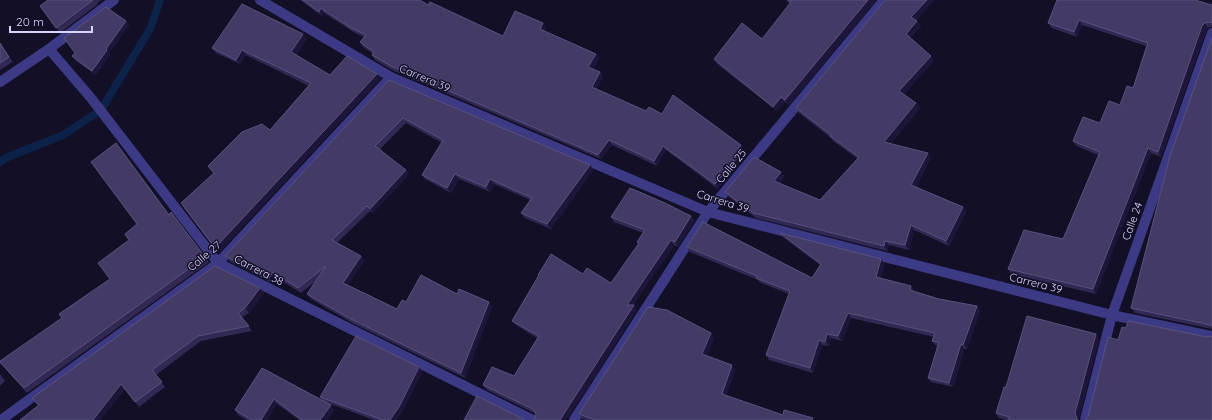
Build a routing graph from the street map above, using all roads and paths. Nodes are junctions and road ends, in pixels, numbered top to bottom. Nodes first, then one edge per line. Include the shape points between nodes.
1 (114, 0) edge
2 (260, 0) edge
3 (884, 0) edge
4 (1212, 33) edge
5 (49, 49) junction
6 (391, 77) junction
7 (0, 82) edge
8 (708, 212) junction
9 (218, 262) junction
10 (1112, 315) junction
11 (1212, 336) edge
12 (2, 420) edge
13 (533, 420) edge
14 (574, 420) edge
15 (1085, 420) edge

1 - 5 street
2 - 6 street, Carrera 39
3 - 8 street, Calle 25
4 - 10 street, Calle 24
5 - 7 street
5 - 9 street, Carrera 38 via 91,98
6 - 8 street, Carrera 39
6 - 9 street, Calle 27
8 - 10 street, Carrera 39
8 - 14 street, Calle 25
9 - 12 street, Calle 27
9 - 13 street, Carrera 38
10 - 11 street, Carrera 39
10 - 15 street, Calle 24

